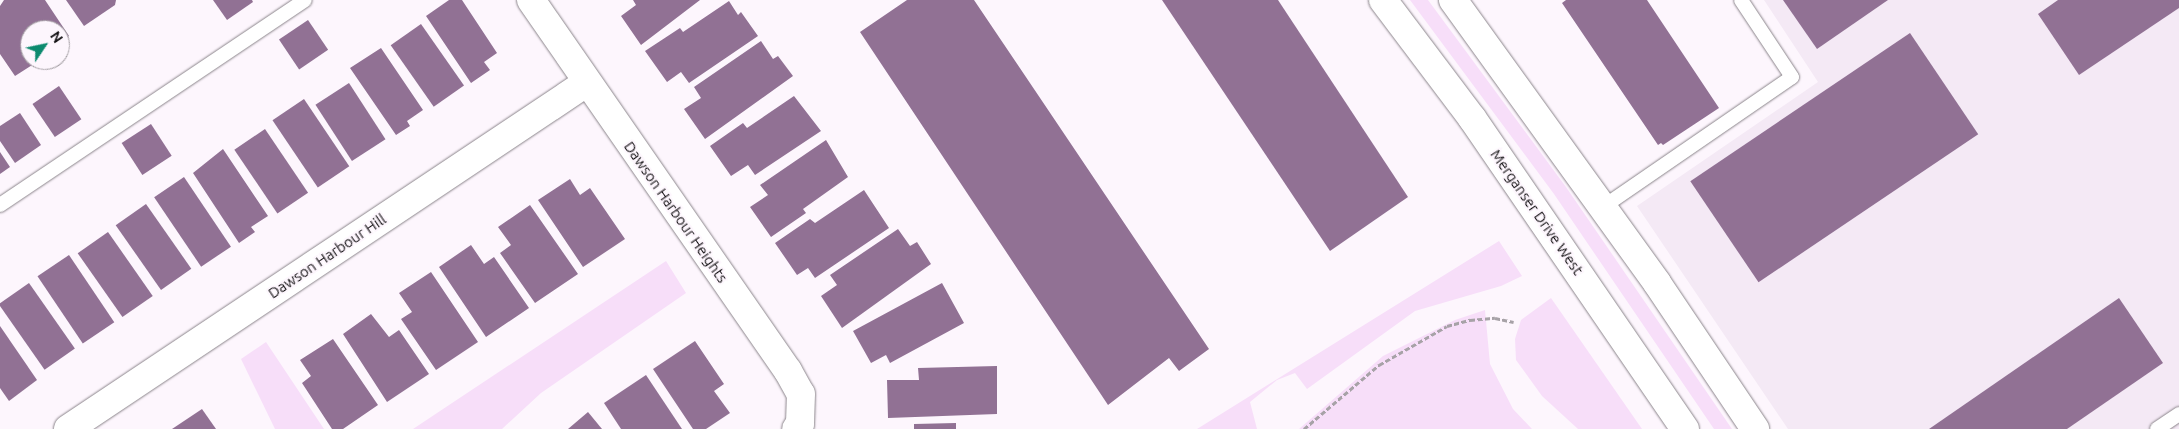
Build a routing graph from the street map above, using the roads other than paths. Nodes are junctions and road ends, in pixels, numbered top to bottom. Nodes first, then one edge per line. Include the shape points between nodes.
1 (305, 0) edge
2 (530, 0) edge
3 (1383, 0) edge
4 (1453, 0) edge
5 (1741, 0) edge
6 (586, 82) junction
7 (0, 205) edge
8 (1604, 207) junction
9 (2179, 414) edge
10 (68, 429) edge
11 (796, 429) edge
12 (1685, 429) edge
13 (1755, 429) edge
14 (2157, 429) edge

1 - 7 lane
2 - 6 street, Dawson Harbour Heights
3 - 12 street, Merganser Drive West via 1472,118
4 - 8 street
5 - 8 lane via 1792,77
6 - 10 street, Dawson Harbour Hill
6 - 11 street, Dawson Harbour Heights via 801,394 800,424
8 - 13 street
9 - 14 lane

